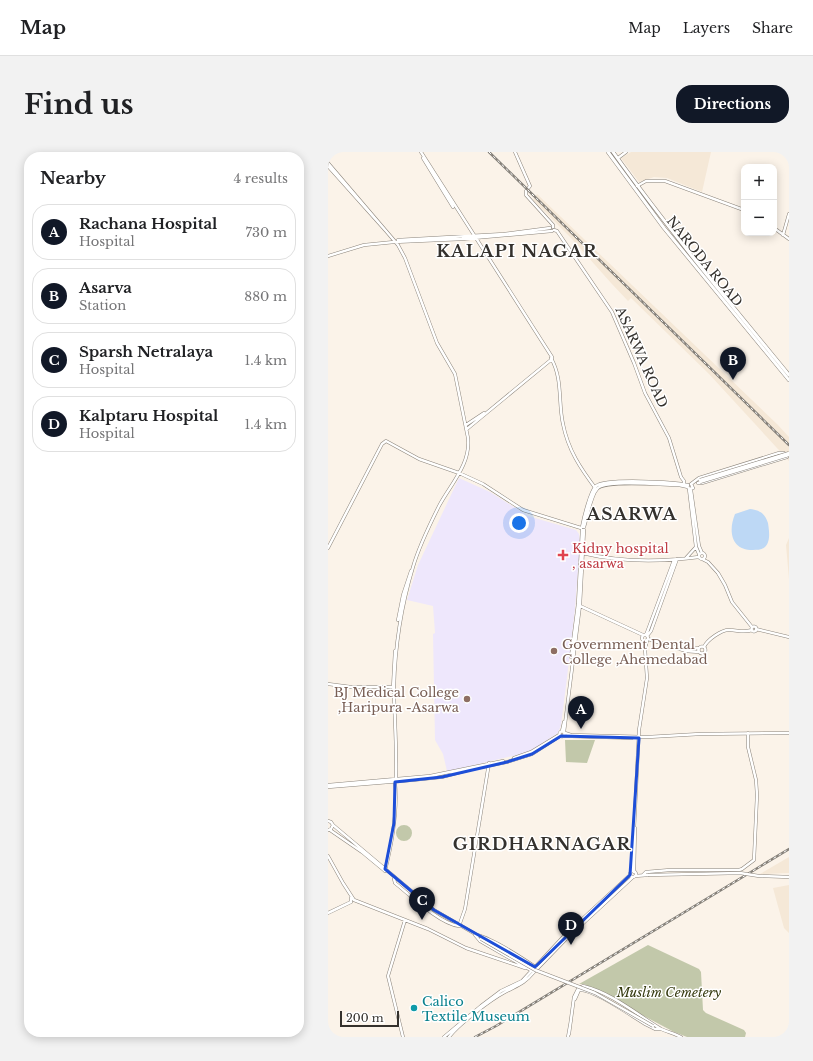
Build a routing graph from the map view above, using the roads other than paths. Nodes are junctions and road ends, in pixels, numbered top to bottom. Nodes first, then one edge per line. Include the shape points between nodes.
1 (420, 152) edge
2 (515, 152) edge
3 (608, 152) edge
4 (613, 152) edge
5 (626, 152) edge
6 (618, 158) junction
7 (328, 162) edge
8 (328, 166) edge
9 (636, 187) junction
10 (741, 209) edge
11 (789, 214) edge
12 (378, 221) junction
13 (553, 229) junction
14 (777, 230) edge
15 (671, 234) junction
16 (783, 235) junction
17 (474, 237) junction
18 (789, 239) edge
19 (394, 241) junction
20 (328, 255) edge
21 (551, 358) junction
22 (789, 375) edge
23 (789, 380) edge
24 (466, 425) junction
25 (467, 429) junction
26 (789, 454) edge
27 (459, 473) junction
28 (699, 481) junction
29 (687, 486) junction
30 (596, 488) junction
31 (693, 518) junction
32 (583, 528) junction
33 (696, 547) junction
34 (328, 548) edge
35 (582, 553) junction
36 (700, 555) junction
37 (705, 556) junction
38 (675, 559) junction
39 (686, 559) junction
40 (702, 559) junction
41 (708, 562) junction
42 (579, 605) junction
43 (752, 628) junction
44 (645, 637) junction
45 (789, 637) edge
46 (704, 647) junction
47 (699, 648) junction
48 (683, 650) junction
49 (699, 652) junction
50 (328, 684) edge
51 (394, 687) junction
52 (748, 733) junction
53 (789, 733) edge
54 (562, 734) junction
55 (640, 737) junction
56 (489, 764) junction
57 (395, 781) junction
58 (328, 786) edge
59 (328, 821) edge
60 (333, 825) junction
61 (328, 830) edge
62 (328, 856) edge
63 (385, 870) junction
64 (634, 874) junction
65 (642, 875) junction
66 (789, 877) edge
67 (351, 896) junction
68 (351, 902) junction
69 (358, 902) junction
70 (604, 902) junction
71 (328, 913) edge
72 (405, 920) junction
73 (459, 925) junction
74 (476, 936) junction
75 (536, 968) junction
76 (531, 971) junction
77 (660, 1029) junction
78 (569, 1035) edge
79 (403, 1037) edge
80 (444, 1037) edge
81 (449, 1037) edge
82 (678, 1037) edge
83 (681, 1037) edge

1 - 17 street
2 - 13 street, ASARWA ROAD via 530,186 526,195
3 - 9 main road, NARODA ROAD
4 - 6 main road, NARODA ROAD
5 - 6 street
6 - 9 main road, NARODA ROAD
7 - 12 street
8 - 12 street
9 - 10 street via 646,181 665,181
9 - 15 main road, NARODA ROAD
11 - 16 street
12 - 19 street
13 - 17 street
13 - 29 street, ASARWA ROAD via 612,312 645,393 669,438 681,477
14 - 16 street
15 - 22 main road, NARODA ROAD
15 - 23 main road, NARODA ROAD
16 - 18 street
17 - 19 street
17 - 21 street
19 - 20 street via 355,246
19 - 24 street via 405,259 437,344 456,374
21 - 24 street via 491,408
21 - 25 street
21 - 30 street via 559,381 562,423 566,435 581,469
24 - 25 street
25 - 27 street via 468,451
26 - 28 street, bridge
27 - 32 street via 525,511
27 - 34 street via 420,460 385,441
27 - 51 street via 434,517 412,569 399,623
28 - 28 street via 699,478 782,452 787,457 710,481
28 - 29 street
29 - 30 street via 605,482
29 - 31 street
29 - 31 street
30 - 32 street via 592,492
31 - 33 street
31 - 36 street
32 - 35 street
33 - 36 street
33 - 39 street
35 - 38 street via 608,558
35 - 42 street
36 - 37 street
36 - 39 street
36 - 40 street
37 - 40 street
37 - 41 street
38 - 39 street
38 - 44 street
40 - 41 street
41 - 43 street via 718,573 732,602
42 - 44 street
42 - 54 street
43 - 45 street via 754,631 756,629
43 - 46 street via 746,631 727,629 707,641
44 - 48 street
44 - 55 street via 647,678
46 - 47 street
46 - 49 street via 704,652
47 - 48 street
47 - 49 street
48 - 49 street
50 - 51 street
51 - 57 street
52 - 53 street
52 - 55 street
52 - 65 street via 748,747 757,794 754,860 739,870 670,870 646,872
54 - 55 street
54 - 56 street via 531,752
55 - 64 street
56 - 57 street via 441,775
56 - 73 street via 465,909
57 - 58 street
57 - 63 street via 394,823
59 - 60 street
60 - 61 street
60 - 63 street
61 - 63 street
62 - 67 street
63 - 73 street via 434,910
63 - 73 street via 433,911
64 - 65 street
64 - 70 street
64 - 70 street
65 - 66 street, bridge via 740,873
67 - 68 street
67 - 69 street
68 - 69 street
68 - 71 street
69 - 72 street
70 - 75 street via 564,938
72 - 76 street via 466,948
72 - 79 street via 388,976
73 - 74 street
74 - 75 street via 503,947
74 - 76 street via 480,941
74 - 77 street, bridge via 535,969 596,992
75 - 76 street
76 - 80 street via 522,981 501,991
76 - 81 street via 523,983 506,991 478,1011
77 - 78 street via 655,1029 600,998 579,990 575,997
77 - 78 street via 623,1005 583,986 575,992
77 - 82 street
77 - 83 street

